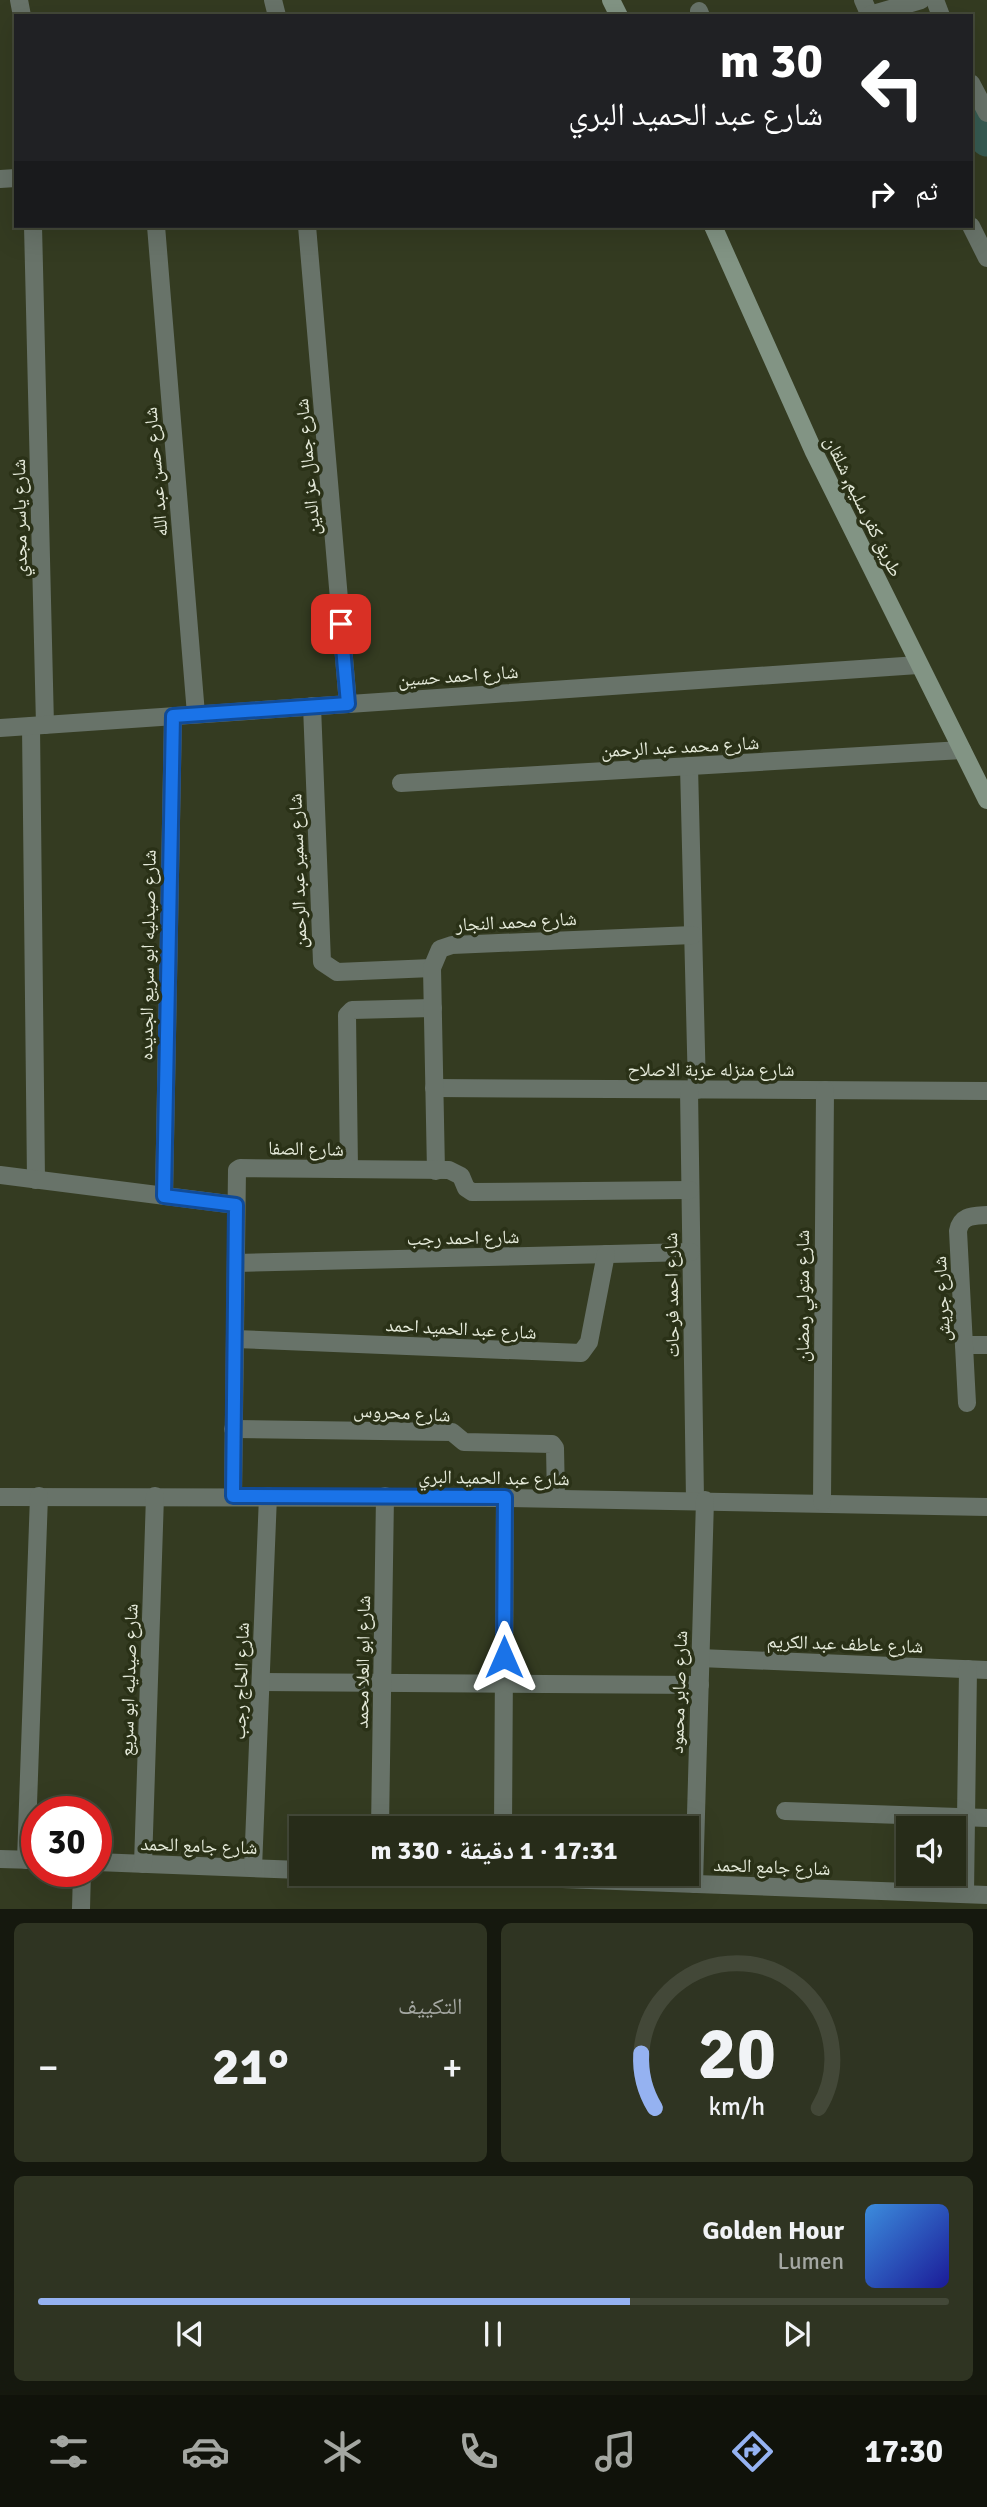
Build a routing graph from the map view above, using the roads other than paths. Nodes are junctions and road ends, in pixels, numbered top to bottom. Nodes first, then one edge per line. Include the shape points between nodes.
1 (921, 0) edge
2 (876, 14) edge
3 (973, 87) edge
4 (987, 113) edge
5 (33, 228) edge
6 (156, 228) edge
7 (307, 228) edge
8 (714, 228) edge
9 (972, 228) edge
10 (987, 258) edge
11 (918, 665) junction
12 (348, 704) junction
13 (312, 706) junction
14 (196, 714) junction
15 (173, 716) junction
16 (38, 725) junction
17 (0, 728) edge
18 (962, 750) junction
19 (689, 766) junction
20 (401, 783) dead end
21 (987, 800) edge
22 (693, 935) junction
23 (432, 968) junction
24 (433, 1008) junction
25 (435, 1088) junction
26 (693, 1090) junction
27 (825, 1090) junction
28 (987, 1091) edge
29 (349, 1169) junction
30 (436, 1171) junction
31 (0, 1175) edge
32 (36, 1180) junction
33 (690, 1190) junction
34 (164, 1196) junction
35 (236, 1205) junction
36 (987, 1215) edge
37 (691, 1252) junction
38 (606, 1254) junction
39 (236, 1263) junction
40 (235, 1339) junction
41 (964, 1345) junction
42 (987, 1345) edge
43 (967, 1403) dead end
44 (233, 1429) junction
45 (39, 1496) junction
46 (155, 1496) junction
47 (233, 1496) junction
48 (268, 1496) junction
49 (385, 1496) junction
50 (0, 1497) edge
51 (505, 1497) junction
52 (556, 1498) junction
53 (700, 1500) junction
54 (822, 1502) junction
55 (987, 1507) edge
56 (700, 1658) junction
57 (968, 1669) junction
58 (987, 1670) edge
59 (261, 1682) junction
60 (382, 1683) junction
61 (504, 1684) junction
62 (700, 1685) junction
63 (32, 1796) edge
64 (785, 1811) dead end
65 (380, 1816) edge
66 (503, 1816) edge
67 (696, 1816) edge
68 (914, 1816) edge
69 (966, 1818) joint
70 (987, 1818) edge
71 (0, 1859) edge
72 (21, 1860) edge
73 (112, 1863) edge
74 (143, 1864) junction
75 (253, 1868) junction
76 (289, 1870) edge
77 (699, 1884) edge
78 (965, 1886) edge
79 (82, 1887) edge
80 (965, 1894) junction
81 (987, 1895) edge
82 (81, 1909) edge

1 - 2 street
3 - 4 street
5 - 16 street, شارع ياسر مجدي
6 - 14 street, شارع حسن عبد الله
7 - 12 street, شارع جمال عز الدين
8 - 11 street, طريق كفر سليم, شلقان via 814,452
9 - 10 street
11 - 12 street, شارع احمد حسين
11 - 18 street, طريق كفر سليم, شلقان
12 - 13 street, شارع احمد حسين
13 - 14 street, شارع احمد حسين
13 - 23 street, شارع سمير عبد الرحمن via 322,962 337,972
14 - 15 street, شارع احمد حسين
15 - 16 street, شارع احمد حسين
15 - 34 street, شارع صيدليه ابو سريع الجديده
16 - 17 street, شارع احمد حسين
16 - 32 street, شارع ياسر مجدي
18 - 19 street, شارع محمد عبد الرحمن
18 - 21 street, طريق كفر سليم, شلقان
19 - 20 street, شارع محمد عبد الرحمن
19 - 22 street, شارع احمد فرحات
22 - 23 street, شارع محمد النجار via 452,945 435,955
22 - 26 street, شارع احمد فرحات
23 - 24 street
24 - 25 street
24 - 29 street via 360,1009 347,1015
25 - 26 street, شارع منزله عزبة الاصلاح
25 - 30 street
26 - 27 street, شارع منزله عزبة الاصلاح
26 - 33 street, شارع احمد فرحات
27 - 28 street, شارع منزله عزبة الاصلاح
27 - 54 street, شارع متولي رمضان
29 - 30 street, شارع الصفا
29 - 35 street, شارع الصفا via 240,1168
30 - 33 street, شارع الصفا via 457,1173 472,1192
31 - 32 street
32 - 34 street
33 - 37 street, شارع احمد فرحات
34 - 35 street
35 - 39 street, شارع الصفا
36 - 41 street, شارع جريش via 969,1216 959,1226
37 - 38 street, شارع احمد رجب
37 - 53 street, شارع احمد فرحات
38 - 39 street, شارع احمد رجب
38 - 40 street, شارع عبد الحميد احمد via 589,1342 581,1353
39 - 40 street, شارع الصفا
40 - 44 street, شارع الصفا
41 - 42 street
41 - 43 street, شارع جريش
44 - 47 street, شارع الصفا
44 - 52 street, شارع محروس via 452,1432 464,1442 552,1444
45 - 46 street, شارع عبد الحميد البري
45 - 50 street, شارع عبد الحميد البري
45 - 63 street
46 - 47 street, شارع عبد الحميد البري
46 - 74 street, شارع صيدليه ابو سريع
47 - 48 street, شارع عبد الحميد البري
48 - 49 street, شارع عبد الحميد البري
48 - 59 street, شارع الحاج رجب
49 - 51 street, شارع عبد الحميد البري
49 - 60 street, شارع ابو العلا محمد
51 - 52 street, شارع عبد الحميد البري
51 - 61 street
52 - 53 street, شارع عبد الحميد البري
53 - 54 street, شارع عبد الحميد البري
53 - 56 street, شارع صابر محمود
54 - 55 street, شارع عبد الحميد البري
56 - 57 street, شارع عاطف عبد الكريم
56 - 62 street, شارع صابر محمود
57 - 58 street, شارع عاطف عبد الكريم
57 - 69 street
59 - 60 street
59 - 75 street, شارع الحاج رجب
60 - 61 street
60 - 65 street, شارع ابو العلا محمد
61 - 62 street
61 - 66 street
62 - 67 street, شارع صابر محمود
64 - 68 street
69 - 70 street
71 - 72 street
73 - 74 street, شارع جامع الحمد
74 - 75 street, شارع جامع الحمد
75 - 76 street, شارع جامع الحمد
77 - 80 street, شارع جامع الحمد
78 - 80 street
79 - 82 street
80 - 81 street, شارع جامع الحمد

